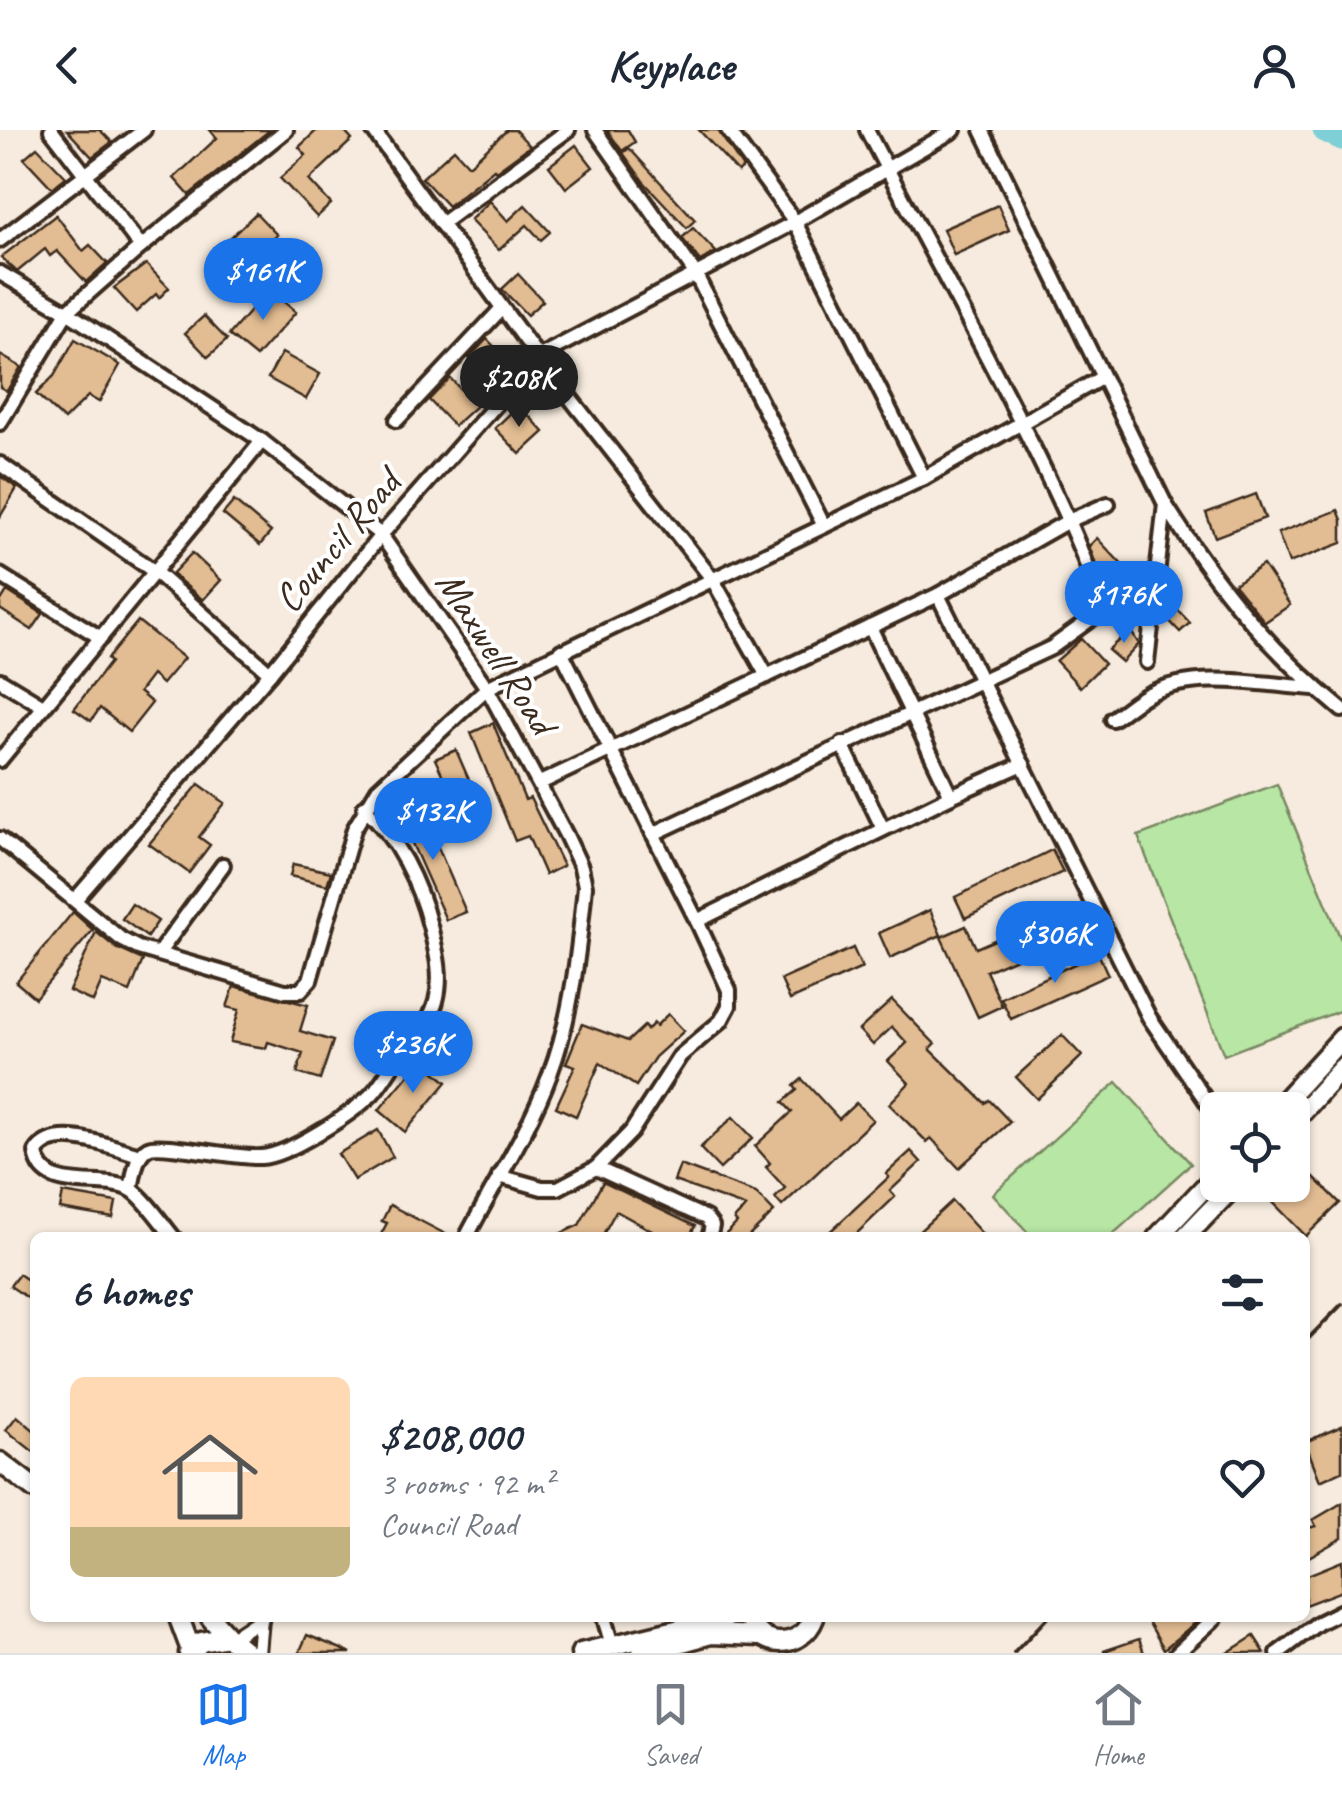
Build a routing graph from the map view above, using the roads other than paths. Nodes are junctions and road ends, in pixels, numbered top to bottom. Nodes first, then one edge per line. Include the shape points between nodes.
1 (51, 130) edge
2 (144, 130) edge
3 (286, 130) edge
4 (373, 130) edge
5 (568, 130) edge
6 (595, 130) edge
7 (728, 130) edge
8 (867, 130) edge
9 (954, 130) edge
10 (982, 130) edge
11 (886, 170) junction
12 (85, 175) junction
13 (795, 222) junction
14 (440, 224) junction
15 (0, 240) edge
16 (141, 247) junction
17 (0, 273) edge
18 (695, 274) junction
19 (502, 308) junction
20 (67, 312) junction
21 (538, 357) junction
22 (1100, 378) junction
23 (397, 420) dead end
24 (0, 423) edge
25 (1020, 423) junction
26 (262, 441) junction
27 (0, 464) edge
28 (924, 478) junction
29 (1108, 504) dead end
30 (1164, 504) junction
31 (1068, 521) junction
32 (824, 526) junction
33 (381, 535) junction
34 (156, 572) junction
35 (0, 575) edge
36 (713, 580) junction
37 (938, 595) junction
38 (870, 627) junction
39 (101, 638) junction
40 (561, 651) junction
41 (1147, 662) dead end
42 (270, 673) junction
43 (767, 676) junction
44 (980, 679) junction
45 (0, 680) edge
46 (487, 688) junction
47 (1316, 688) junction
48 (43, 706) junction
49 (1342, 710) edge
50 (910, 711) junction
51 (1112, 719) dead end
52 (842, 744) junction
53 (610, 752) junction
54 (0, 760) edge
55 (1023, 764) junction
56 (540, 784) junction
57 (951, 796) junction
58 (364, 808) junction
59 (883, 829) junction
60 (653, 834) junction
61 (0, 838) edge
62 (223, 866) dead end
63 (75, 900) junction
64 (697, 921) junction
65 (158, 954) junction
66 (1342, 1038) edge
67 (1342, 1068) edge
68 (1200, 1092) edge
69 (1292, 1092) edge
70 (1310, 1103) edge
71 (140, 1155) junction
72 (596, 1168) junction
73 (499, 1176) junction
74 (131, 1189) junction
75 (1200, 1193) edge
76 (1219, 1202) edge
77 (169, 1232) edge
78 (469, 1232) edge
79 (711, 1232) edge
80 (1163, 1232) edge
81 (1190, 1232) edge
82 (0, 1462) edge
83 (30, 1484) edge
84 (1342, 1611) edge
85 (180, 1622) edge
86 (215, 1622) edge
87 (255, 1622) edge
88 (261, 1622) edge
89 (605, 1622) edge
90 (710, 1622) edge
91 (753, 1622) edge
92 (1211, 1622) edge
93 (806, 1635) edge
94 (230, 1638) junction
95 (768, 1643) edge
96 (612, 1646) junction
97 (190, 1652) edge
98 (248, 1653) edge
99 (258, 1653) edge
100 (581, 1653) edge
101 (642, 1653) edge
102 (1176, 1653) edge
103 (1278, 1653) edge

1 - 12 street
2 - 12 street
3 - 16 street
4 - 14 street
5 - 14 street
6 - 18 street
7 - 13 street
8 - 11 street
9 - 11 street, Council Road
10 - 22 street
11 - 13 street, Council Road
11 - 25 street
12 - 15 street
12 - 16 street
13 - 18 street, Council Road
13 - 28 street
14 - 19 street
16 - 20 street
17 - 20 street, Maxwell Road
18 - 21 street, Council Road
18 - 32 street
19 - 21 street
19 - 23 street
20 - 24 street
20 - 26 street, Maxwell Road
21 - 33 street, Council Road
21 - 36 street
22 - 25 street
22 - 30 street
25 - 28 street
25 - 31 street
26 - 33 street, Maxwell Road
26 - 34 street
27 - 34 street
28 - 32 street
29 - 31 street
30 - 41 street
30 - 47 street via 1232,600
31 - 37 street
31 - 44 street via 1097,593 1098,614 1051,648
32 - 36 street
33 - 42 street, Council Road
33 - 46 street, Maxwell Road
34 - 39 street
34 - 42 street
35 - 39 street
36 - 40 street
36 - 43 street
37 - 38 street
37 - 44 street
38 - 43 street
38 - 50 street
39 - 48 street
40 - 46 street
40 - 53 street
42 - 63 street, Council Road
43 - 53 street
44 - 50 street
44 - 55 street
45 - 48 street
46 - 56 street, Maxwell Road
46 - 58 street
47 - 49 street
47 - 51 street via 1181,684 1150,694
48 - 54 street
50 - 52 street
50 - 57 street
52 - 59 street
52 - 60 street
53 - 56 street
53 - 60 street
55 - 57 street
55 - 68 street via 1148,1018
56 - 73 street, Maxwell Road via 581,867 584,904 558,1049
57 - 59 street
58 - 65 street via 310,980 300,990
58 - 71 street via 395,842 429,922 440,975 423,1029 366,1100 279,1155 217,1156 159,1145
59 - 64 street
60 - 64 street
61 - 63 street
62 - 65 street
63 - 65 street via 121,940
64 - 72 street via 729,990 729,1006 680,1056 632,1132
66 - 69 main road
67 - 70 main road
71 - 74 street
71 - 74 street via 74,1138 46,1140 36,1152 51,1176
72 - 73 street via 558,1188
72 - 79 street via 706,1218
73 - 78 street, Maxwell Road
74 - 77 street
75 - 80 main road
76 - 81 main road
82 - 83 main road
84 - 103 street
85 - 97 main road
86 - 94 main road
87 - 94 street
88 - 99 street
89 - 96 street
90 - 96 main road
91 - 95 main road
92 - 102 street
93 - 95 main road
94 - 97 main road via 201,1642
94 - 98 main road
95 - 101 main road via 712,1634
96 - 100 main road

